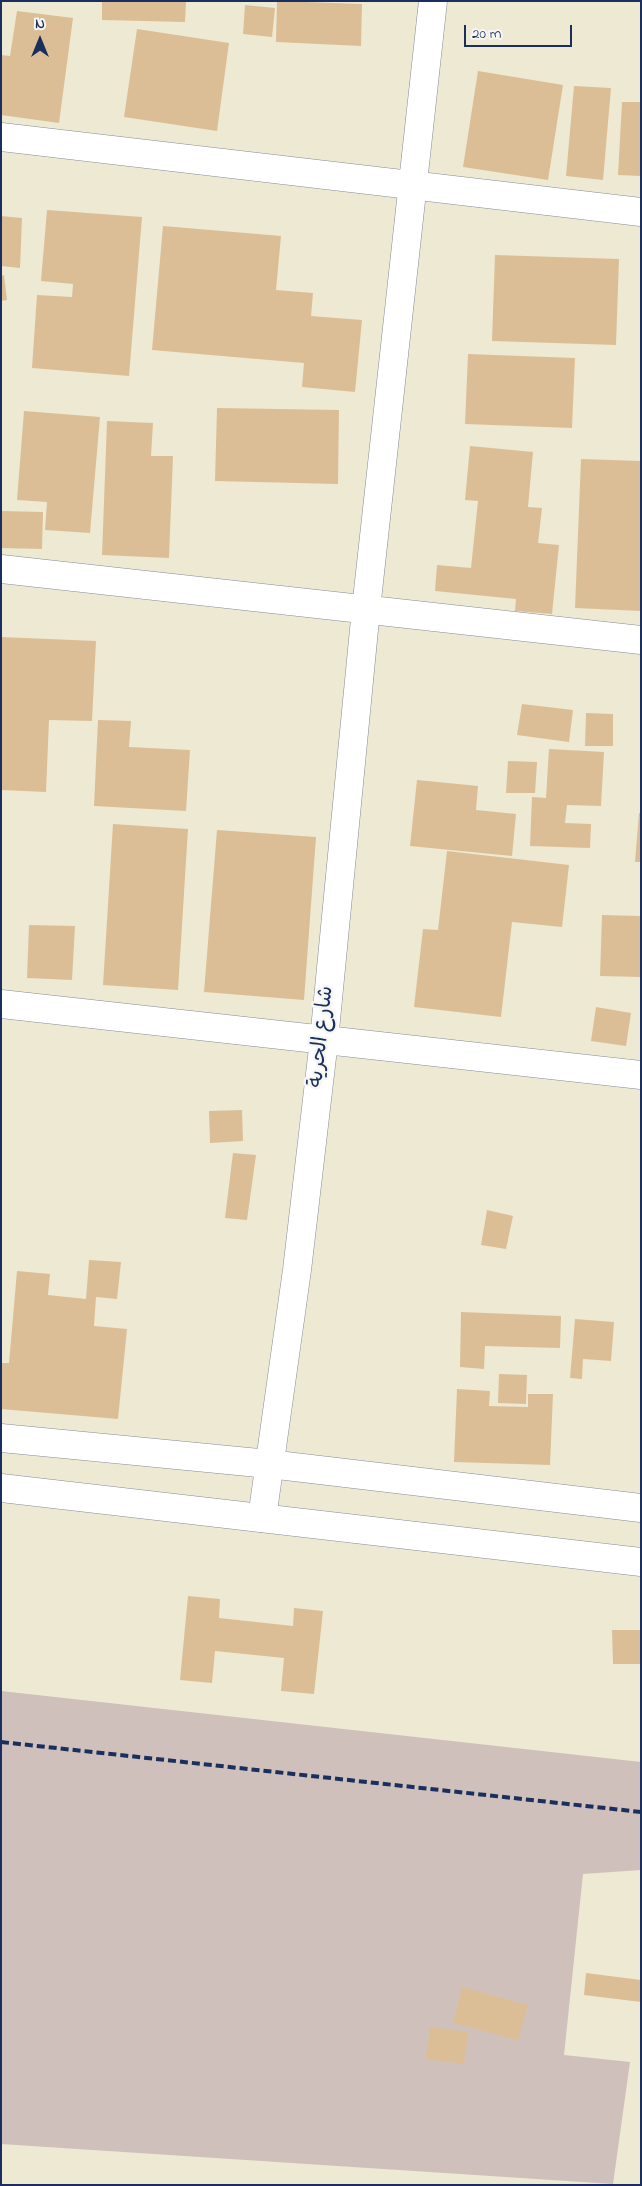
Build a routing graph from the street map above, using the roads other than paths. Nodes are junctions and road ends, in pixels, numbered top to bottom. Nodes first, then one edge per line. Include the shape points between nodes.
1 (433, 1) edge
2 (1, 137) edge
3 (414, 186) junction
4 (641, 212) edge
5 (1, 569) edge
6 (366, 609) junction
7 (641, 640) edge
8 (1, 1004) edge
9 (324, 1040) junction
10 (641, 1075) edge
11 (1, 1438) edge
12 (269, 1464) junction
13 (1, 1488) edge
14 (641, 1508) edge
15 (262, 1518) junction
16 (641, 1562) edge

1 - 3 street, شارع الحرية
2 - 3 street
3 - 4 street
3 - 6 street, شارع الحرية
5 - 6 street
6 - 7 street
6 - 9 street, شارع الحرية
8 - 9 street
9 - 10 street
9 - 12 street, شارع الحرية via 297,1270
11 - 12 street
12 - 14 street
12 - 15 street, شارع الحرية
13 - 15 street
15 - 16 street

